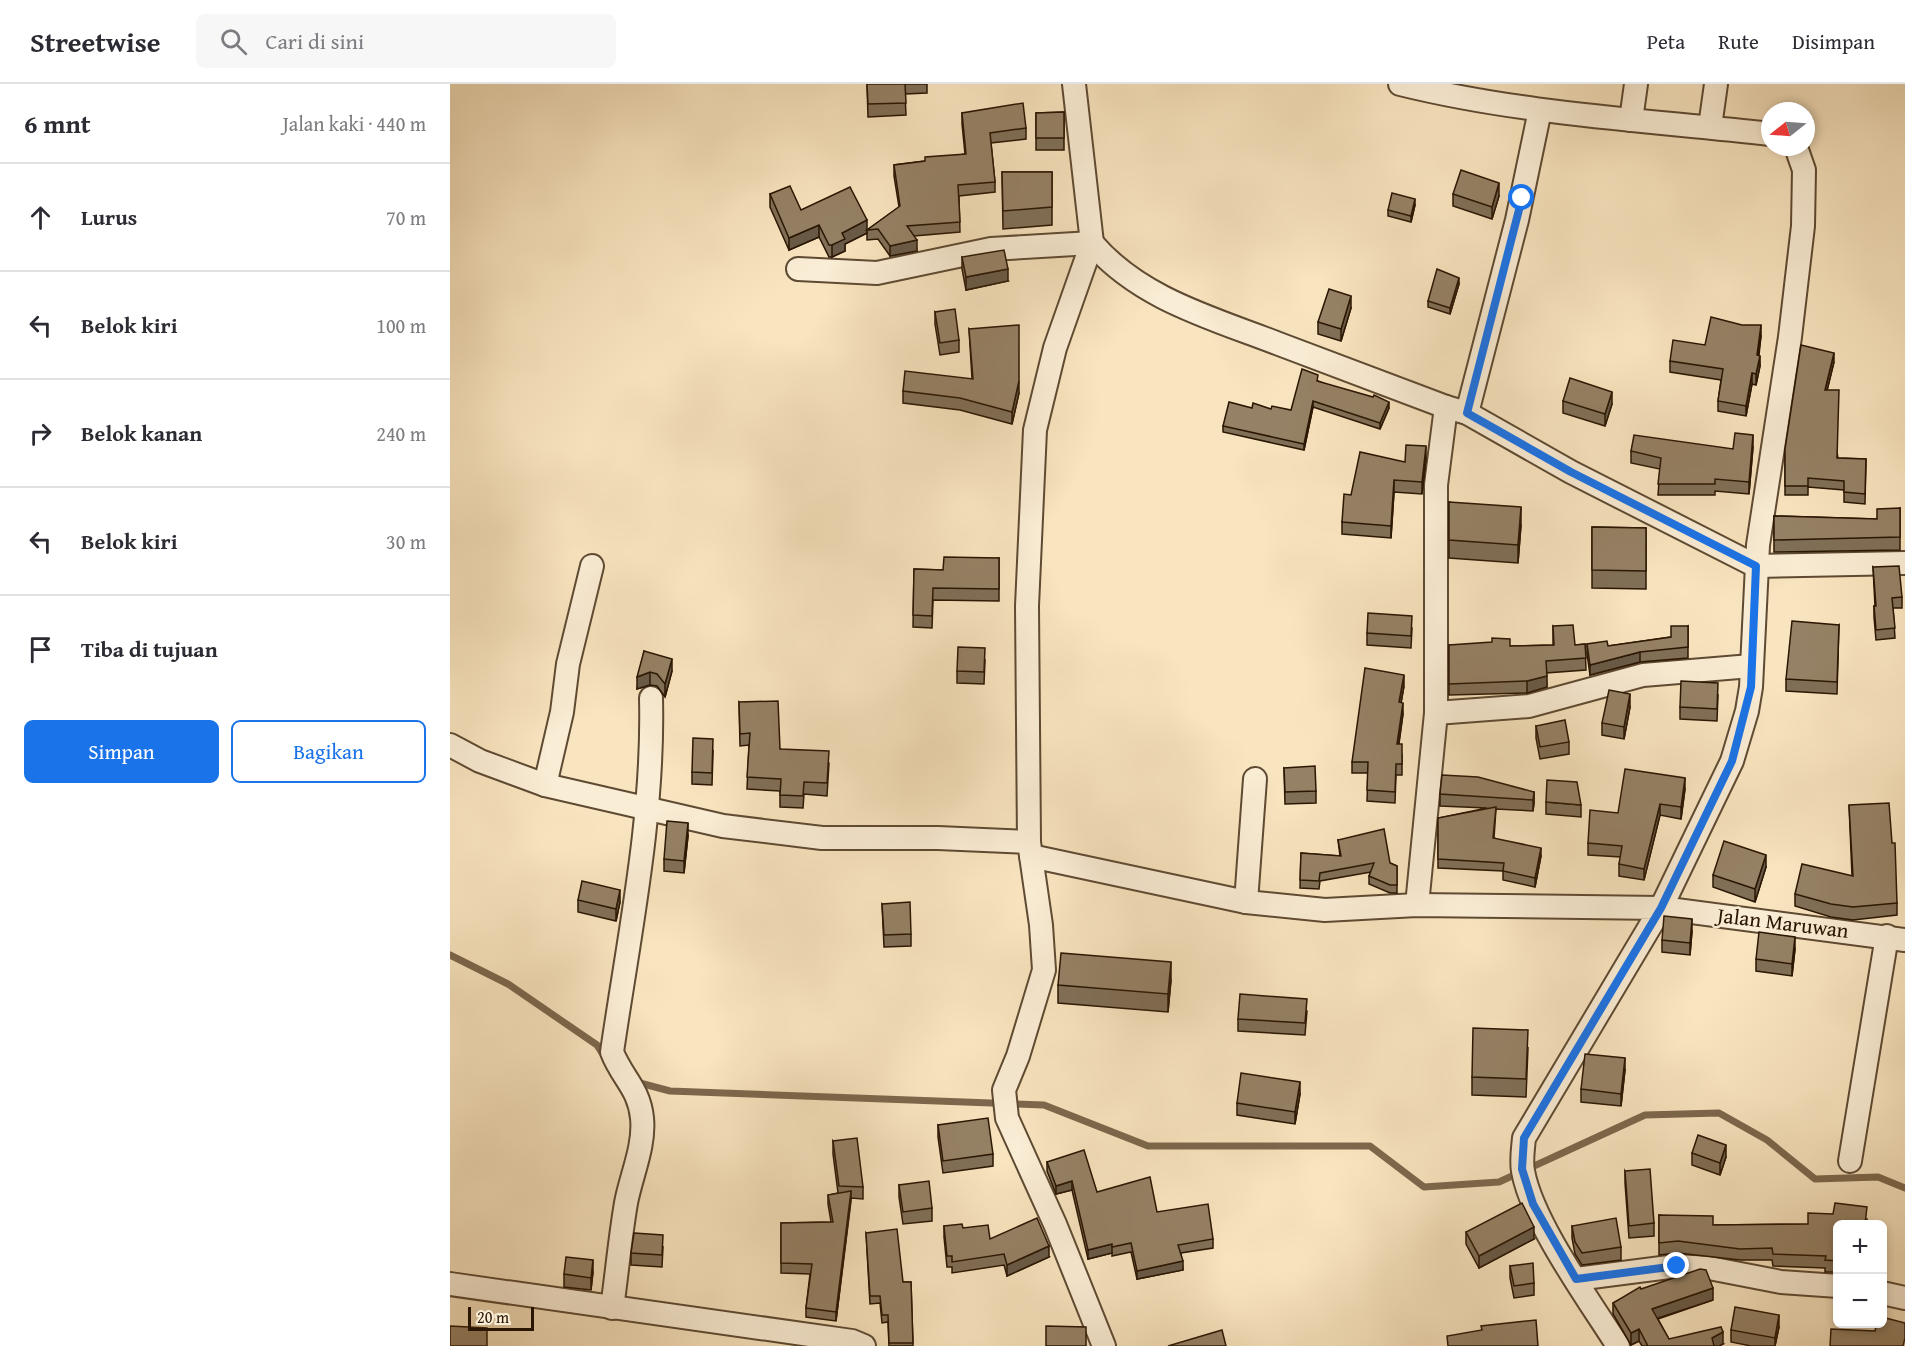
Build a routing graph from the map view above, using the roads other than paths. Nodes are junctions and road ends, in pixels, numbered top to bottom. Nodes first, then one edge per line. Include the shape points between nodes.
1 (1074, 84) edge
2 (1400, 84) edge
3 (1636, 84) edge
4 (1716, 84) edge
5 (1433, 88) edge
6 (1540, 110) junction
7 (1631, 120) junction
8 (1710, 127) junction
9 (1761, 133) edge
10 (1799, 156) edge
11 (1092, 243) junction
12 (798, 269) dead end
13 (1456, 410) junction
14 (1905, 563) edge
15 (592, 566) dead end
16 (1756, 566) junction
17 (1751, 666) junction
18 (651, 699) dead end
19 (1436, 713) junction
20 (450, 745) edge
21 (1255, 779) dead end
22 (545, 785) junction
23 (648, 808) junction
24 (1030, 849) junction
25 (1246, 902) junction
26 (1418, 905) junction
27 (1661, 908) junction
28 (1896, 938) edge
29 (1850, 1161) dead end
30 (1576, 1279) junction
31 (450, 1284) edge
32 (1833, 1286) edge
33 (1887, 1294) edge
34 (1905, 1298) edge
35 (612, 1308) junction
36 (864, 1346) edge
37 (1104, 1346) edge
38 (1618, 1346) edge

1 - 11 street
2 - 5 street
3 - 7 street
4 - 8 street
5 - 6 street via 1463,100
6 - 7 street
6 - 13 street via 1517,220
7 - 8 street
8 - 9 street
10 - 16 street via 1804,170 1803,226
11 - 12 street via 991,249 877,273
11 - 13 street via 1110,264 1145,290 1204,316
11 - 24 street via 1055,348 1035,430 1027,606
13 - 16 street
13 - 19 street via 1436,485
14 - 16 street
15 - 22 street
16 - 17 street
17 - 19 street via 1643,675 1529,706
17 - 27 street via 1747,711 1732,761
18 - 23 street
19 - 26 street
20 - 22 street, Jalan Maruwan via 480,761
21 - 25 street
22 - 23 street, Jalan Maruwan
23 - 24 street, Jalan Maruwan via 723,826 822,838 938,838
23 - 35 street via 612,1052 636,1090 643,1119 626,1204
24 - 25 street, Jalan Maruwan
24 - 37 street via 1044,970 1004,1090 1007,1118
25 - 26 street, Jalan Maruwan via 1325,910
26 - 27 street, Jalan Maruwan
27 - 28 street, Jalan Maruwan
27 - 30 street via 1524,1138 1522,1169 1533,1204
28 - 29 street
30 - 32 street via 1677,1266
30 - 38 street
31 - 35 street
33 - 34 street
35 - 36 street via 852,1341

